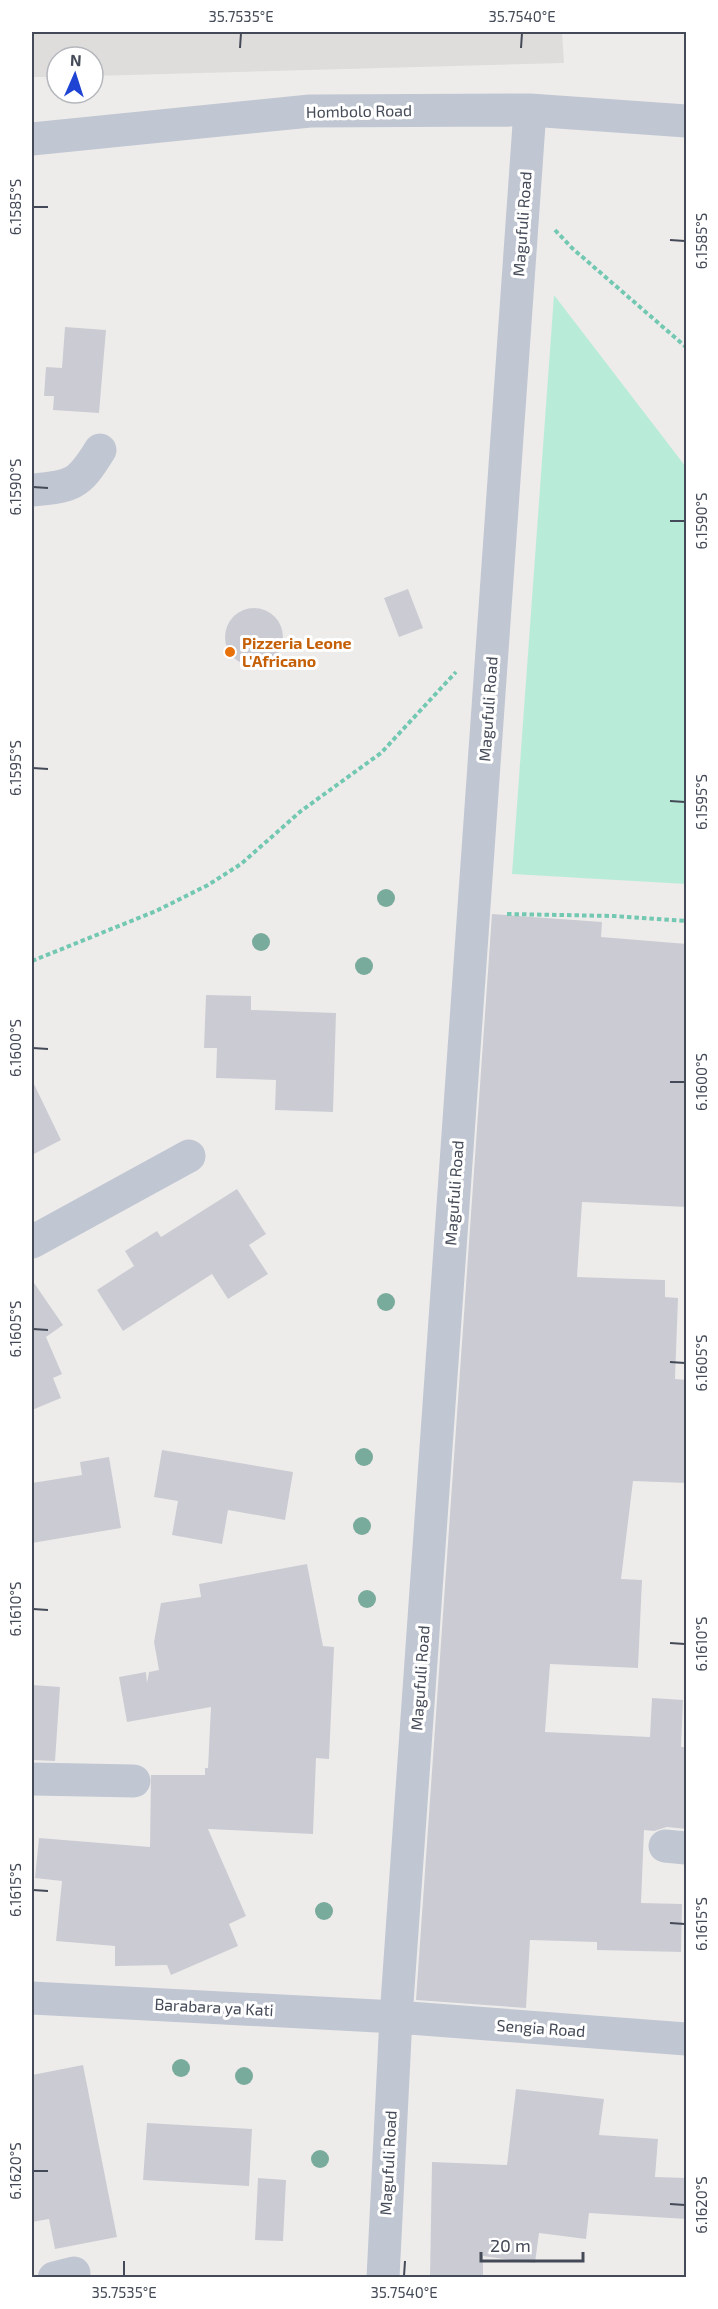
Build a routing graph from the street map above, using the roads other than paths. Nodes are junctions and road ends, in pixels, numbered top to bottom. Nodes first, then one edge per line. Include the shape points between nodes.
1 (530, 110) junction
2 (687, 121) edge
3 (32, 139) edge
4 (100, 450) dead end
5 (32, 490) edge
6 (189, 1156) dead end
7 (32, 1242) edge
8 (32, 1779) edge
9 (134, 1781) dead end
10 (32, 1998) edge
11 (396, 2017) junction
12 (687, 2038) edge
13 (383, 2277) edge

1 - 2 street, Hombolo Road
1 - 3 street, Hombolo Road via 310,111
1 - 11 street, Magufuli Road
4 - 5 street via 84,476 62,487
6 - 7 street
8 - 9 street
10 - 11 street, Barabara ya Kati
11 - 12 street, Sengia Road
11 - 13 street, Magufuli Road

